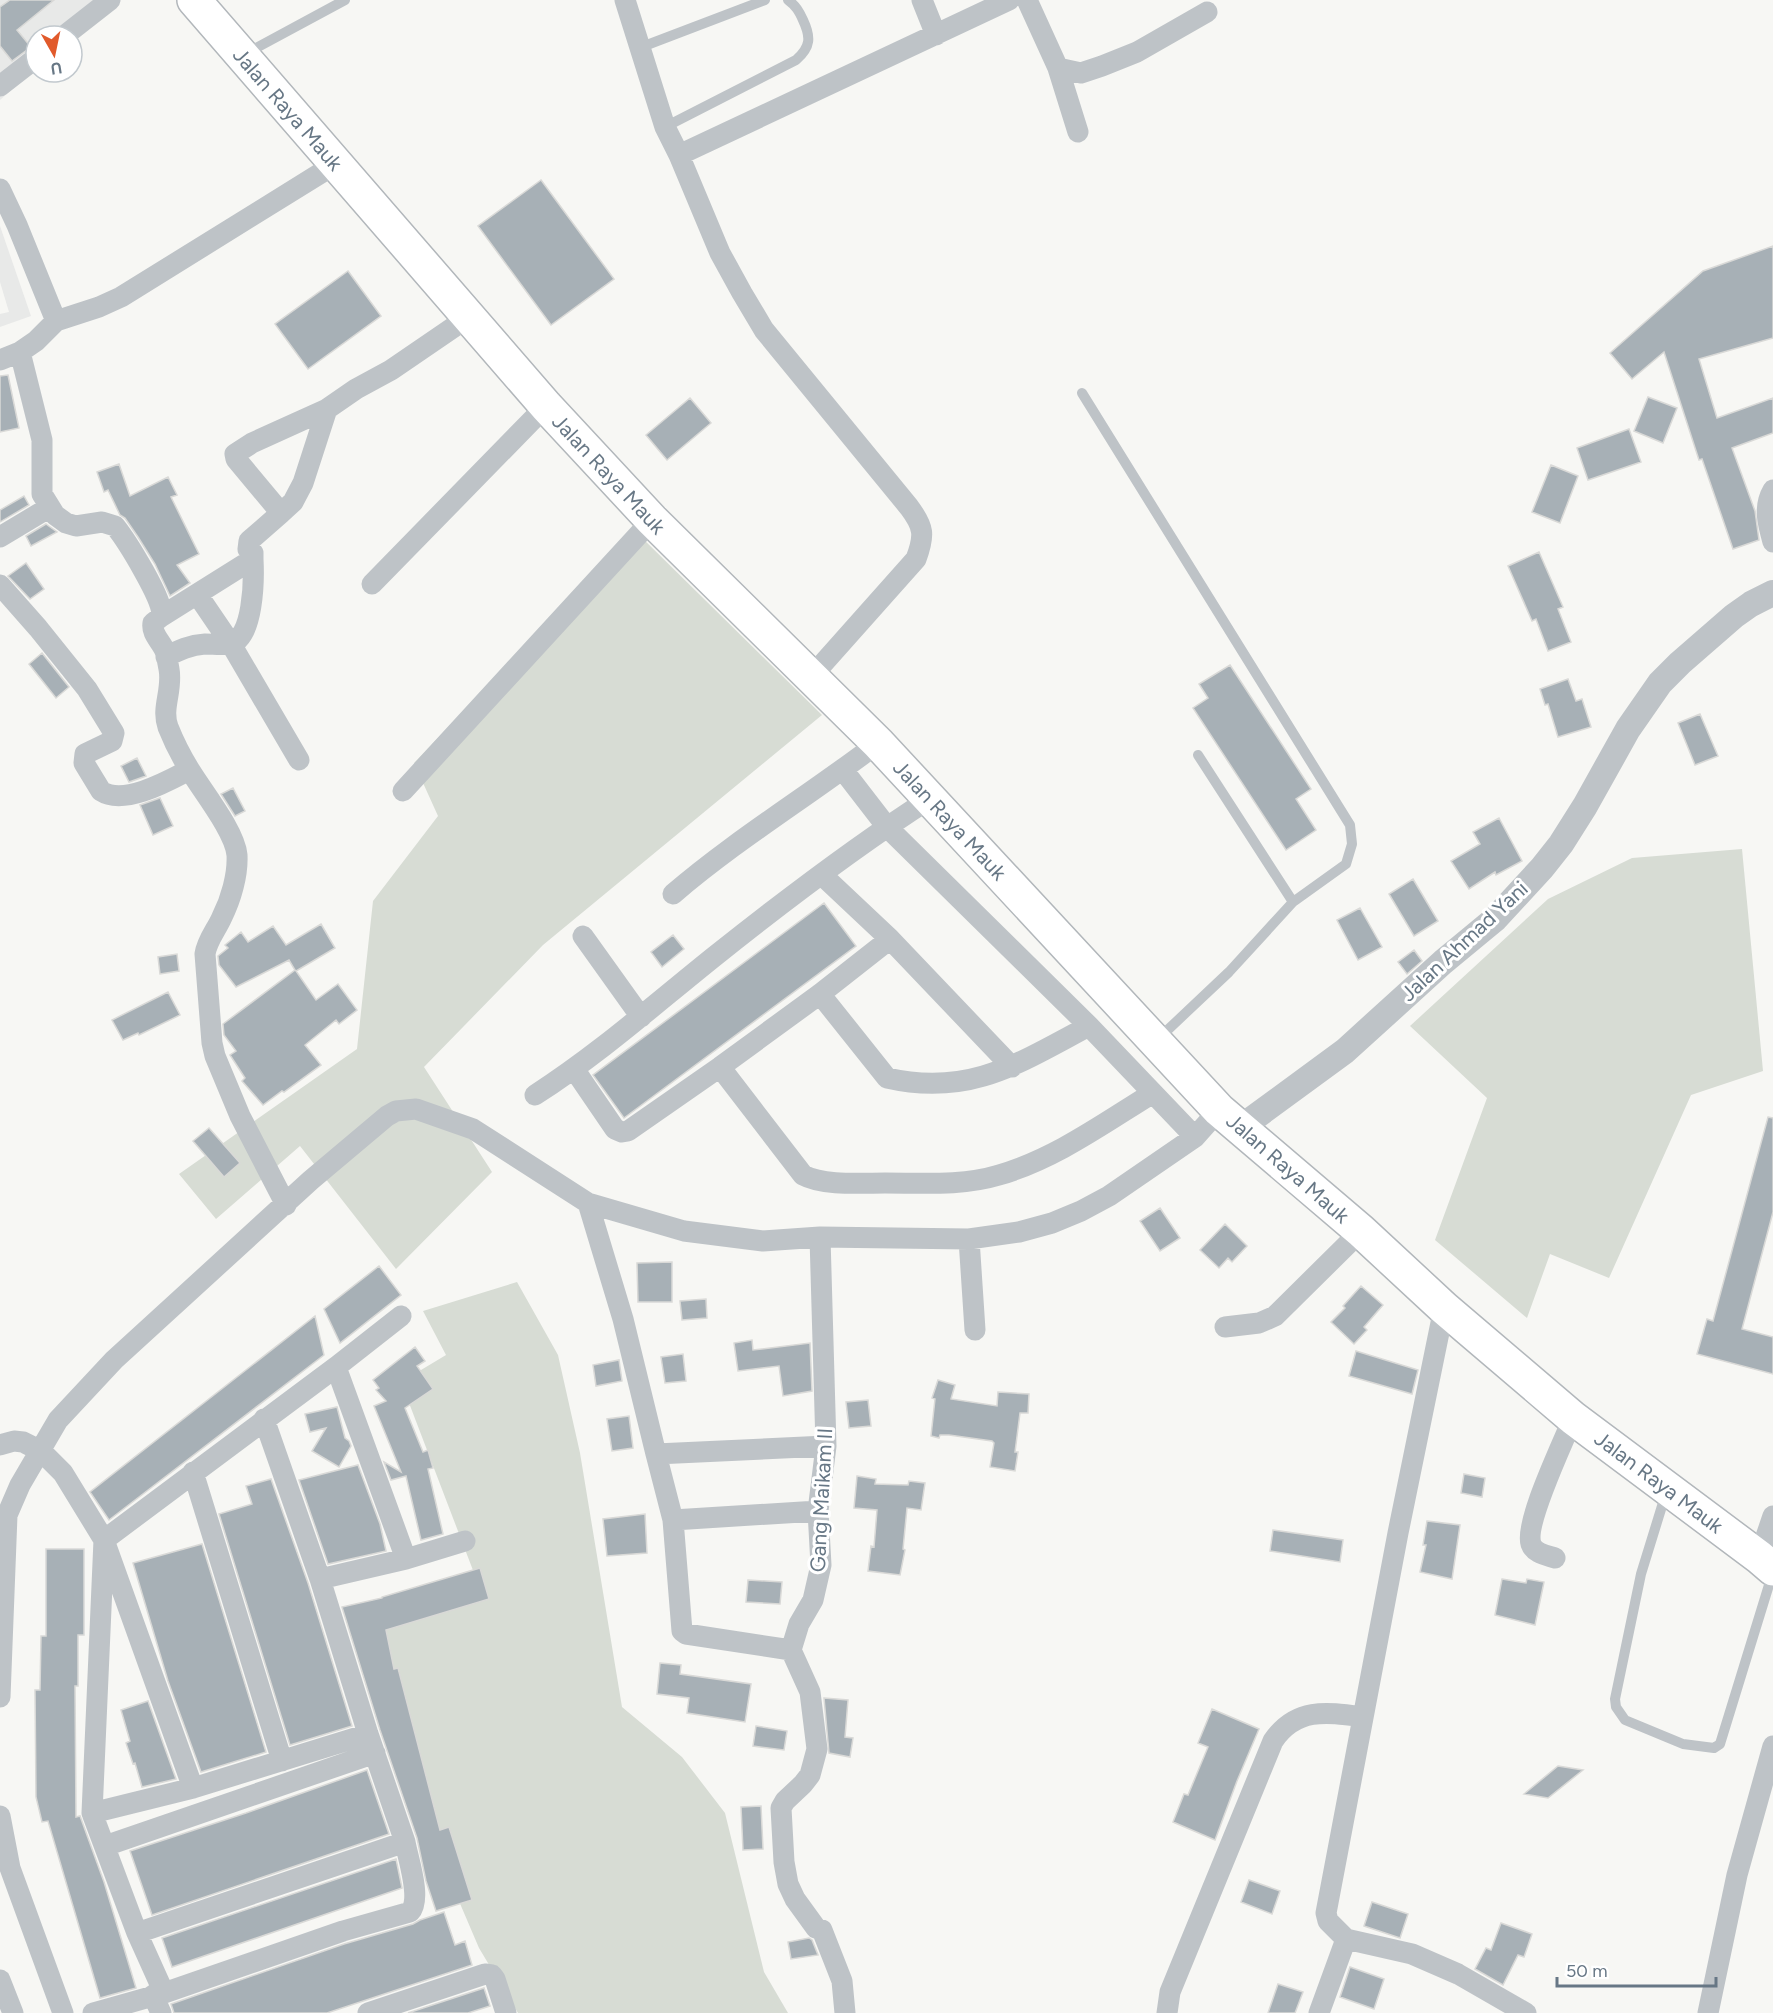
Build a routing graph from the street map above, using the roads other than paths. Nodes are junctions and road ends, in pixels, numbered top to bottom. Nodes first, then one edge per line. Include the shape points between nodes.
1 (110, 0) edge
2 (194, 0) edge
3 (345, 0) edge
4 (625, 0) edge
5 (765, 0) edge
6 (788, 0) edge
7 (922, 0) edge
8 (1009, 0) edge
9 (1027, 0) edge
10 (1207, 12) dead end
11 (79, 24) edge
12 (936, 35) junction
13 (639, 48) junction
14 (241, 56) junction
15 (24, 67) edge
16 (1058, 68) junction
17 (0, 86) edge
18 (665, 127) junction
19 (1078, 132) dead end
20 (679, 155) junction
21 (337, 164) junction
22 (0, 189) edge
23 (470, 316) junction
24 (57, 321) junction
25 (20, 352) junction
26 (0, 360) edge
27 (1082, 393) dead end
28 (546, 406) junction
29 (327, 410) junction
30 (1773, 490) edge
31 (50, 507) junction
32 (281, 513) junction
33 (652, 520) junction
34 (0, 537) edge
35 (1773, 542) edge
36 (253, 559) junction
37 (0, 585) edge
38 (372, 585) dead end
39 (1773, 593) edge
40 (197, 594) junction
41 (162, 616) junction
42 (231, 644) junction
43 (166, 657) junction
44 (811, 677) junction
45 (878, 743) junction
46 (1198, 755) dead end
47 (299, 759) dead end
48 (189, 770) junction
49 (843, 770) junction
50 (403, 791) dead end
51 (931, 798) junction
52 (886, 827) junction
53 (822, 875) junction
54 (673, 894) dead end
55 (1293, 902) junction
56 (583, 936) dead end
57 (891, 939) junction
58 (820, 994) junction
59 (641, 1017) junction
60 (1089, 1026) junction
61 (1156, 1041) junction
62 (1012, 1066) junction
63 (720, 1067) junction
64 (574, 1069) junction
65 (1153, 1093) junction
66 (535, 1095) dead end
67 (1230, 1119) junction
68 (1195, 1137) junction
69 (588, 1203) junction
70 (286, 1204) junction
71 (1361, 1231) junction
72 (820, 1237) junction
73 (969, 1239) junction
74 (1444, 1308) junction
75 (401, 1316) dead end
76 (1225, 1327) dead end
77 (975, 1330) dead end
78 (336, 1367) junction
79 (1573, 1418) junction
80 (264, 1419) junction
81 (0, 1445) edge
82 (826, 1446) junction
83 (41, 1451) junction
84 (656, 1454) junction
85 (193, 1472) junction
86 (1667, 1490) junction
87 (8, 1503) edge
88 (818, 1511) junction
89 (1773, 1516) edge
90 (673, 1520) junction
91 (104, 1540) junction
92 (465, 1541) dead end
93 (1555, 1558) dead end
94 (406, 1559) junction
95 (1768, 1565) edge
96 (320, 1579) junction
97 (791, 1650) junction
98 (0, 1696) edge
99 (1363, 1716) junction
100 (371, 1743) junction
101 (1773, 1746) edge
102 (282, 1761) junction
103 (193, 1788) junction
104 (92, 1813) junction
105 (0, 1816) edge
106 (405, 1842) junction
107 (105, 1846) junction
108 (5, 1869) edge
109 (137, 1933) junction
110 (1346, 1939) junction
111 (0, 1980) edge
112 (159, 2000) edge
113 (14, 2013) edge
114 (63, 2013) edge
115 (93, 2013) edge
116 (368, 2013) edge
117 (506, 2013) edge
118 (845, 2013) edge
119 (1167, 2013) edge
120 (1319, 2013) edge
121 (1526, 2013) edge
122 (1708, 2013) edge

1 - 11 street
2 - 14 main road, Jalan Raya Mauk
3 - 14 lane
4 - 13 street
5 - 13 lane
6 - 18 lane via 809,33 810,41 803,54
7 - 12 street
8 - 12 street
9 - 16 street
10 - 16 street via 1137,52 1102,66 1081,73
12 - 20 street
13 - 18 street
14 - 21 main road, Jalan Raya Mauk
15 - 17 street
16 - 19 street
18 - 20 street
20 - 44 street via 720,253 764,330 914,513 922,528 916,559
21 - 23 main road, Jalan Raya Mauk
21 - 24 street via 121,297
22 - 24 street
23 - 28 main road, Jalan Raya Mauk
23 - 29 street
24 - 25 street
25 - 26 street
25 - 31 street via 42,440 42,494
27 - 55 lane via 1350,825 1352,844 1346,864
28 - 33 main road, Jalan Raya Mauk
28 - 38 street
29 - 32 street via 303,483 293,502
29 - 32 street via 236,454 236,459
30 - 35 street via 1767,504
31 - 34 street
31 - 41 street via 60,519 76,526 102,522 115,526 151,586 163,610
32 - 36 street via 249,541
33 - 44 main road, Jalan Raya Mauk
33 - 50 street
36 - 40 street
36 - 42 street via 254,589 249,612 240,638
37 - 48 street via 87,689 114,733 112,741 85,754 84,763 101,791 127,796
39 - 67 street, Jalan Ahmad Yani via 1734,616 1660,683 1628,729 1561,844 1495,919 1345,1051
40 - 41 street
40 - 42 street
41 - 43 street via 152,628
42 - 43 street via 198,644
42 - 47 street
43 - 48 street via 171,685 165,714
44 - 45 main road, Jalan Raya Mauk
45 - 49 street
45 - 51 main road, Jalan Raya Mauk
46 - 55 lane
48 - 70 street via 233,838 237,855 226,906 205,954 213,1050 240,1116
49 - 52 street
49 - 54 street via 771,818
51 - 52 street
51 - 61 main road, Jalan Raya Mauk
52 - 53 street
52 - 60 street
53 - 57 street
53 - 59 street
55 - 61 lane via 1229,972
56 - 59 street
57 - 58 street
57 - 62 street
58 - 62 street via 887,1078 916,1084 960,1082
58 - 63 street
59 - 64 street
60 - 62 street
60 - 65 street
61 - 67 main road, Jalan Raya Mauk
63 - 64 street via 622,1132 611,1125
63 - 65 street via 803,1175 856,1184 960,1182 998,1176 1062,1149
64 - 66 street
65 - 68 street
67 - 68 street
67 - 71 main road, Jalan Raya Mauk
68 - 73 street via 1081,1211 1019,1232
69 - 70 street via 473,1129 416,1109 387,1116
69 - 72 street via 684,1231 763,1241
69 - 84 street via 623,1319
70 - 83 street via 114,1360 58,1420
71 - 74 main road, Jalan Raya Mauk
71 - 76 street via 1275,1316 1259,1323
72 - 73 street
72 - 82 street, Gang Maikam II
73 - 77 street
74 - 79 main road, Jalan Raya Mauk
74 - 99 street
75 - 78 street
78 - 80 street
78 - 94 street
79 - 86 main road, Jalan Raya Mauk
79 - 93 street via 1531,1533 1534,1548
80 - 85 street
80 - 96 street
81 - 83 street via 23,1442
82 - 84 street
82 - 88 street, Gang Maikam II
83 - 87 street
83 - 91 street via 63,1473
84 - 90 street
85 - 91 street
85 - 102 street
86 - 95 main road, Jalan Raya Mauk
86 - 95 lane via 1641,1574 1617,1690 1616,1707 1625,1720 1683,1744 1714,1748 1720,1744
87 - 98 street
88 - 90 street
88 - 97 street, Gang Maikam II via 821,1565 813,1600 799,1624
89 - 95 street
90 - 97 street via 683,1632
91 - 103 street
91 - 104 street
92 - 94 street
94 - 96 street
96 - 100 street
97 - 118 street via 810,1692 817,1749 810,1775 781,1808 784,1862 795,1899 816,1928 822,1930 842,1981
99 - 110 street via 1326,1913 1328,1921
99 - 119 street via 1314,1713 1283,1729 1273,1741 1170,1992
100 - 102 street
100 - 106 street
100 - 107 street
101 - 122 street via 1737,1875
102 - 103 street
103 - 104 street
104 - 107 street
105 - 108 street
106 - 109 street
106 - 112 street via 414,1884 415,1904 410,1912 343,1931
107 - 109 street
108 - 114 street
109 - 112 street
110 - 120 street
110 - 121 street via 1412,1954 1458,1974
111 - 113 street
112 - 115 street
116 - 117 street via 485,1974 495,1979

